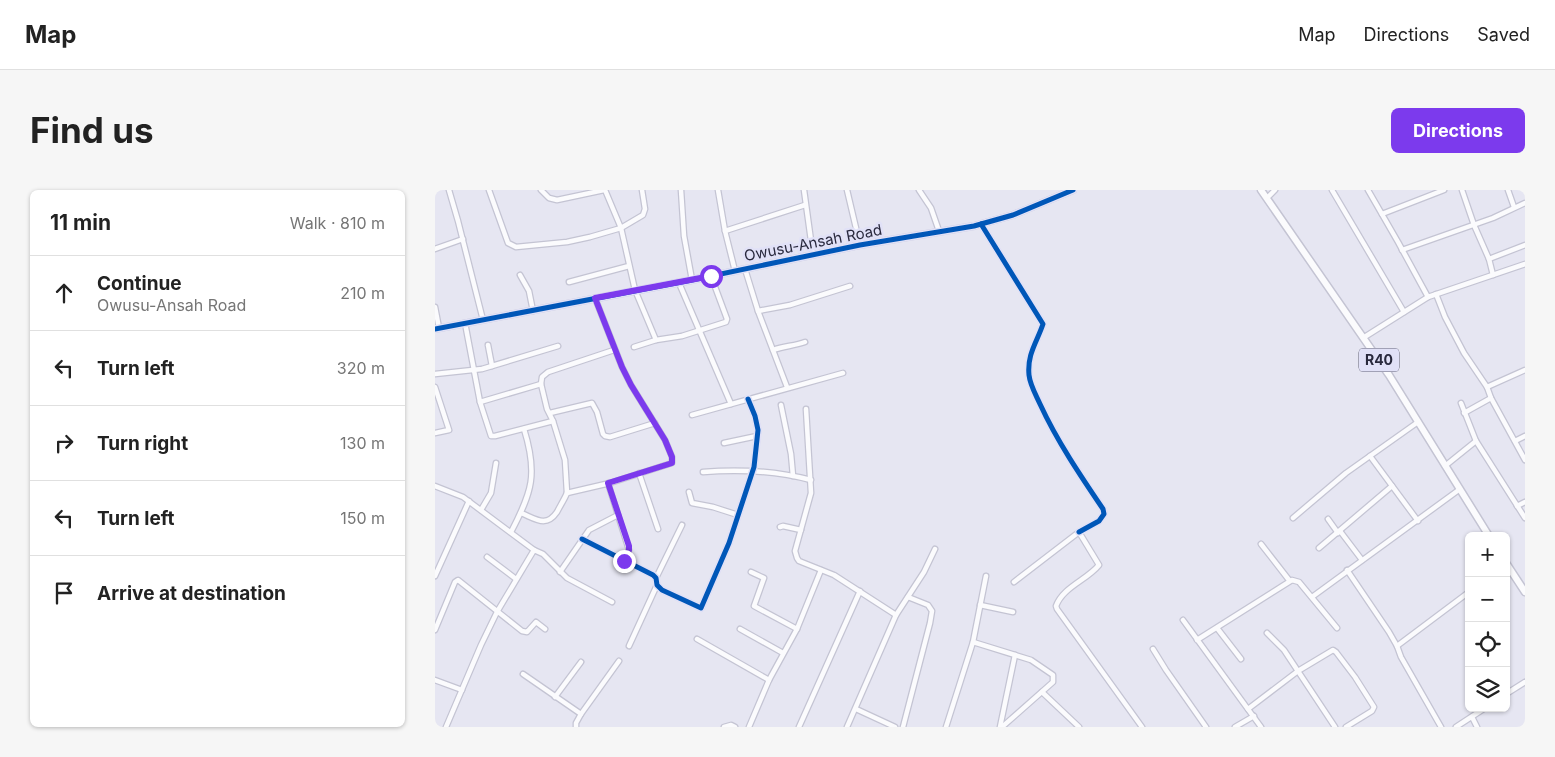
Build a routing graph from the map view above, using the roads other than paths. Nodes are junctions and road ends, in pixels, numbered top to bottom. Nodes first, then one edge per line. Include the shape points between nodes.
1 (449, 190) edge
2 (489, 190) edge
3 (541, 190) edge
4 (605, 190) edge
5 (642, 190) edge
6 (681, 190) edge
7 (718, 190) edge
8 (804, 190) edge
9 (847, 190) edge
10 (919, 190) edge
11 (1073, 190) edge
12 (1261, 190) edge
13 (1275, 190) edge
14 (1332, 190) edge
15 (1368, 190) edge
16 (1444, 190) edge
17 (1462, 190) edge
18 (1508, 190) edge
19 (1267, 198) junction
20 (1525, 203) edge
21 (805, 205) junction
22 (1514, 207) junction
23 (1382, 214) junction
24 (981, 224) junction
25 (1474, 224) junction
26 (621, 228) junction
27 (725, 231) junction
28 (939, 231) junction
29 (463, 239) junction
30 (860, 245) junction
31 (1525, 245) edge
32 (435, 249) edge
33 (1402, 250) junction
34 (813, 255) junction
35 (1489, 259) junction
36 (1525, 264) edge
37 (629, 266) junction
38 (745, 269) junction
39 (735, 272) junction
40 (520, 275) dead end
41 (711, 276) junction
42 (1493, 276) junction
43 (692, 280) junction
44 (569, 282) dead end
45 (679, 282) junction
46 (850, 286) dead end
47 (635, 290) junction
48 (1436, 294) junction
49 (595, 298) junction
50 (1428, 298) junction
51 (435, 307) edge
52 (533, 310) junction
53 (758, 311) junction
54 (1404, 312) junction
55 (483, 320) junction
56 (465, 323) junction
57 (437, 328) edge
58 (699, 331) junction
59 (1363, 338) junction
60 (656, 340) junction
61 (805, 342) dead end
62 (488, 345) dead end
63 (559, 346) dead end
64 (634, 346) dead end
65 (614, 350) junction
66 (773, 350) junction
67 (492, 366) junction
68 (475, 370) junction
69 (1525, 370) edge
70 (843, 373) dead end
71 (435, 374) edge
72 (541, 384) junction
73 (1487, 386) junction
74 (435, 387) edge
75 (787, 388) junction
76 (1491, 398) junction
77 (748, 399) junction
78 (480, 402) junction
79 (1461, 403) dead end
80 (731, 404) junction
81 (781, 406) dead end
82 (806, 408) dead end
83 (550, 413) junction
84 (1464, 413) junction
85 (692, 415) dead end
86 (553, 421) junction
87 (1418, 422) junction
88 (655, 423) junction
89 (524, 429) junction
90 (435, 433) edge
91 (757, 436) junction
92 (1525, 436) edge
93 (1515, 441) junction
94 (1476, 442) junction
95 (724, 444) dead end
96 (1370, 456) junction
97 (1525, 460) edge
98 (496, 464) dead end
99 (1445, 466) junction
100 (752, 471) junction
101 (703, 472) dead end
102 (639, 473) junction
103 (793, 476) junction
104 (811, 480) junction
105 (608, 483) junction
106 (435, 486) edge
107 (1392, 486) junction
108 (1460, 489) junction
109 (689, 492) dead end
110 (567, 494) junction
111 (469, 501) junction
112 (1525, 502) edge
113 (1517, 506) junction
114 (481, 510) junction
115 (521, 513) junction
116 (618, 515) junction
117 (738, 516) junction
118 (1293, 518) dead end
119 (1525, 518) edge
120 (1328, 519) dead end
121 (1418, 521) junction
122 (682, 525) dead end
123 (780, 527) dead end
124 (658, 529) dead end
125 (801, 530) junction
126 (511, 532) junction
127 (1079, 532) junction
128 (1339, 532) junction
129 (1487, 532) edge
130 (582, 539) junction
131 (1261, 544) dead end
132 (1319, 548) dead end
133 (935, 549) dead end
134 (534, 550) junction
135 (487, 557) dead end
136 (1361, 560) junction
137 (624, 561) junction
138 (1510, 569) edge
139 (821, 570) junction
140 (1347, 570) junction
141 (560, 572) junction
142 (751, 572) dead end
143 (435, 576) edge
144 (986, 576) dead end
145 (656, 578) junction
146 (516, 579) junction
147 (1289, 580) junction
148 (1014, 582) dead end
149 (657, 585) junction
150 (860, 591) junction
151 (1525, 592) edge
152 (1465, 595) edge
153 (908, 597) junction
154 (1312, 597) junction
155 (613, 602) dead end
156 (980, 605) junction
157 (497, 612) junction
158 (1013, 612) dead end
159 (896, 615) junction
160 (1183, 620) dead end
161 (1217, 628) junction
162 (1337, 628) dead end
163 (545, 629) dead end
164 (739, 629) dead end
165 (797, 629) junction
166 (435, 630) edge
167 (1267, 633) dead end
168 (697, 639) dead end
169 (1197, 640) junction
170 (973, 642) junction
171 (629, 646) dead end
172 (1397, 646) junction
173 (1153, 649) dead end
174 (783, 653) junction
175 (1015, 654) junction
176 (1241, 659) dead end
177 (619, 661) dead end
178 (581, 662) dead end
179 (1298, 671) junction
180 (523, 674) dead end
181 (435, 680) edge
182 (769, 680) junction
183 (1525, 682) edge
184 (462, 690) junction
185 (1510, 691) edge
186 (1042, 692) junction
187 (555, 697) junction
188 (1248, 708) junction
189 (856, 709) junction
190 (1479, 712) edge
191 (581, 714) junction
192 (1254, 716) junction
193 (1472, 717) junction
194 (446, 727) edge
195 (576, 727) edge
196 (724, 727) edge
197 (735, 727) edge
198 (749, 727) edge
199 (799, 727) edge
200 (847, 727) edge
201 (895, 727) edge
202 (903, 727) edge
203 (946, 727) edge
204 (1001, 727) edge
205 (1079, 727) edge
206 (1142, 727) edge
207 (1206, 727) edge
208 (1235, 727) edge
209 (1261, 727) edge
210 (1335, 727) edge
211 (1346, 727) edge
212 (1441, 727) edge
213 (1456, 727) edge
214 (1477, 727) edge

1 - 29 street
2 - 26 street via 508,243 513,246 567,242
3 - 4 street via 549,198 557,200
4 - 26 street
5 - 26 street via 643,215
6 - 43 street via 684,236
7 - 27 street
8 - 21 street
9 - 30 street
10 - 28 street via 931,208
11 - 24 street, Owusu-Ansah Road via 1013,215
12 - 19 main road, R40
13 - 19 street
14 - 54 street
15 - 23 street
16 - 23 street
17 - 25 street
18 - 22 street
19 - 59 main road, R40
20 - 22 street
21 - 27 street
21 - 34 street
22 - 25 street
23 - 33 street
24 - 28 street, Owusu-Ansah Road
24 - 127 street via 1043,324 1032,348 1029,376 1032,387 1051,427 1103,509 1104,514 1099,521
25 - 33 street
25 - 35 street
26 - 37 street
27 - 39 street
28 - 30 street, Owusu-Ansah Road
29 - 32 street
29 - 55 street
30 - 34 street, Owusu-Ansah Road
31 - 35 street
33 - 50 street
34 - 38 street, Owusu-Ansah Road
35 - 42 street
36 - 42 street
37 - 44 street
37 - 47 street
38 - 39 street, Owusu-Ansah Road
38 - 53 street
39 - 41 street, Owusu-Ansah Road
40 - 52 street via 529,291
41 - 43 street, Owusu-Ansah Road
41 - 58 street via 727,321
42 - 48 street
43 - 45 street, Owusu-Ansah Road
45 - 47 street, Owusu-Ansah Road
45 - 58 street
46 - 53 street via 790,305
47 - 49 street, Owusu-Ansah Road
47 - 60 street
48 - 50 street
48 - 73 street via 1464,353
49 - 52 street, Owusu-Ansah Road
49 - 65 street
50 - 54 street
51 - 57 street
52 - 55 street, Owusu-Ansah Road
53 - 66 street
54 - 59 street
55 - 56 street, Owusu-Ansah Road
56 - 57 street, Owusu-Ansah Road
56 - 68 street
58 - 60 street
58 - 80 street
59 - 87 main road, R40
60 - 64 street
61 - 66 street
62 - 67 street
63 - 67 street
65 - 72 street via 547,372
65 - 88 street
66 - 75 street
67 - 68 street
68 - 71 street
68 - 78 street
69 - 73 street
70 - 75 street
72 - 78 street
72 - 83 street
73 - 76 street
74 - 90 street via 449,430
75 - 77 street
76 - 84 street
76 - 93 street
77 - 80 street
77 - 91 street via 755,416
78 - 89 street via 491,436
79 - 84 street
80 - 85 street
81 - 103 street
82 - 104 street
83 - 86 street
83 - 88 street via 592,403 603,434 610,437
84 - 94 street
86 - 89 street
86 - 110 street via 565,460
87 - 96 street
87 - 99 main road, R40
88 - 102 street via 672,461
89 - 115 street via 533,465
91 - 95 street
91 - 100 street
92 - 93 street
93 - 97 street
94 - 99 street
94 - 113 street
96 - 107 street
96 - 118 street
98 - 114 street via 491,493
99 - 108 main road, R40
100 - 101 street
100 - 103 street
100 - 117 street
102 - 105 street
102 - 124 street
103 - 104 street
104 - 125 street via 811,493
105 - 110 street
105 - 116 street
106 - 111 street
107 - 121 street
107 - 128 street
108 - 121 street
108 - 129 main road, R40
109 - 117 street via 692,503 713,506
110 - 115 street via 548,521
111 - 114 street
111 - 143 street
112 - 113 street
113 - 119 street
114 - 126 street
115 - 126 street
116 - 130 street via 589,530
116 - 137 street via 629,550
117 - 149 street via 701,608
120 - 128 street
121 - 136 street
122 - 145 street
123 - 125 street
125 - 139 street via 795,550 797,558
126 - 134 street
127 - 148 street
127 - 206 street via 1099,565 1056,606
128 - 132 street
128 - 136 street
130 - 137 street
130 - 141 street
131 - 147 street
133 - 153 street
134 - 141 street via 543,554
134 - 146 street
135 - 146 street
136 - 140 street
137 - 145 street
138 - 151 main road
139 - 150 street
139 - 165 street
140 - 154 street
140 - 172 street
141 - 155 street
142 - 165 street via 764,578 754,606
144 - 156 street
145 - 149 street
146 - 157 street
147 - 154 street via 1299,582
147 - 161 street
149 - 171 street
150 - 159 street
150 - 199 street
152 - 172 street
153 - 159 street
153 - 202 street via 928,605 932,611
154 - 162 street
156 - 158 street
156 - 170 street
157 - 163 street via 522,631 527,632 536,622
157 - 166 street via 458,580
157 - 184 street
159 - 189 street
160 - 169 street
161 - 169 street
161 - 176 street
164 - 174 street
165 - 174 street
167 - 179 street
168 - 182 street
169 - 188 street
170 - 175 street
170 - 203 street
172 - 212 street
173 - 207 street
174 - 182 street
175 - 186 street via 1053,675 1053,682
175 - 204 street
177 - 191 street
178 - 187 street
179 - 188 street
179 - 210 street
179 - 211 street via 1329,651 1336,652 1374,707
180 - 187 street
181 - 184 street
182 - 198 street
183 - 185 street
184 - 194 street
186 - 204 street
186 - 205 street
187 - 191 street
188 - 192 street
189 - 200 street
189 - 201 street
190 - 193 street
191 - 195 street
192 - 208 street
192 - 209 street
193 - 213 street
193 - 214 street
196 - 197 street via 731,724

